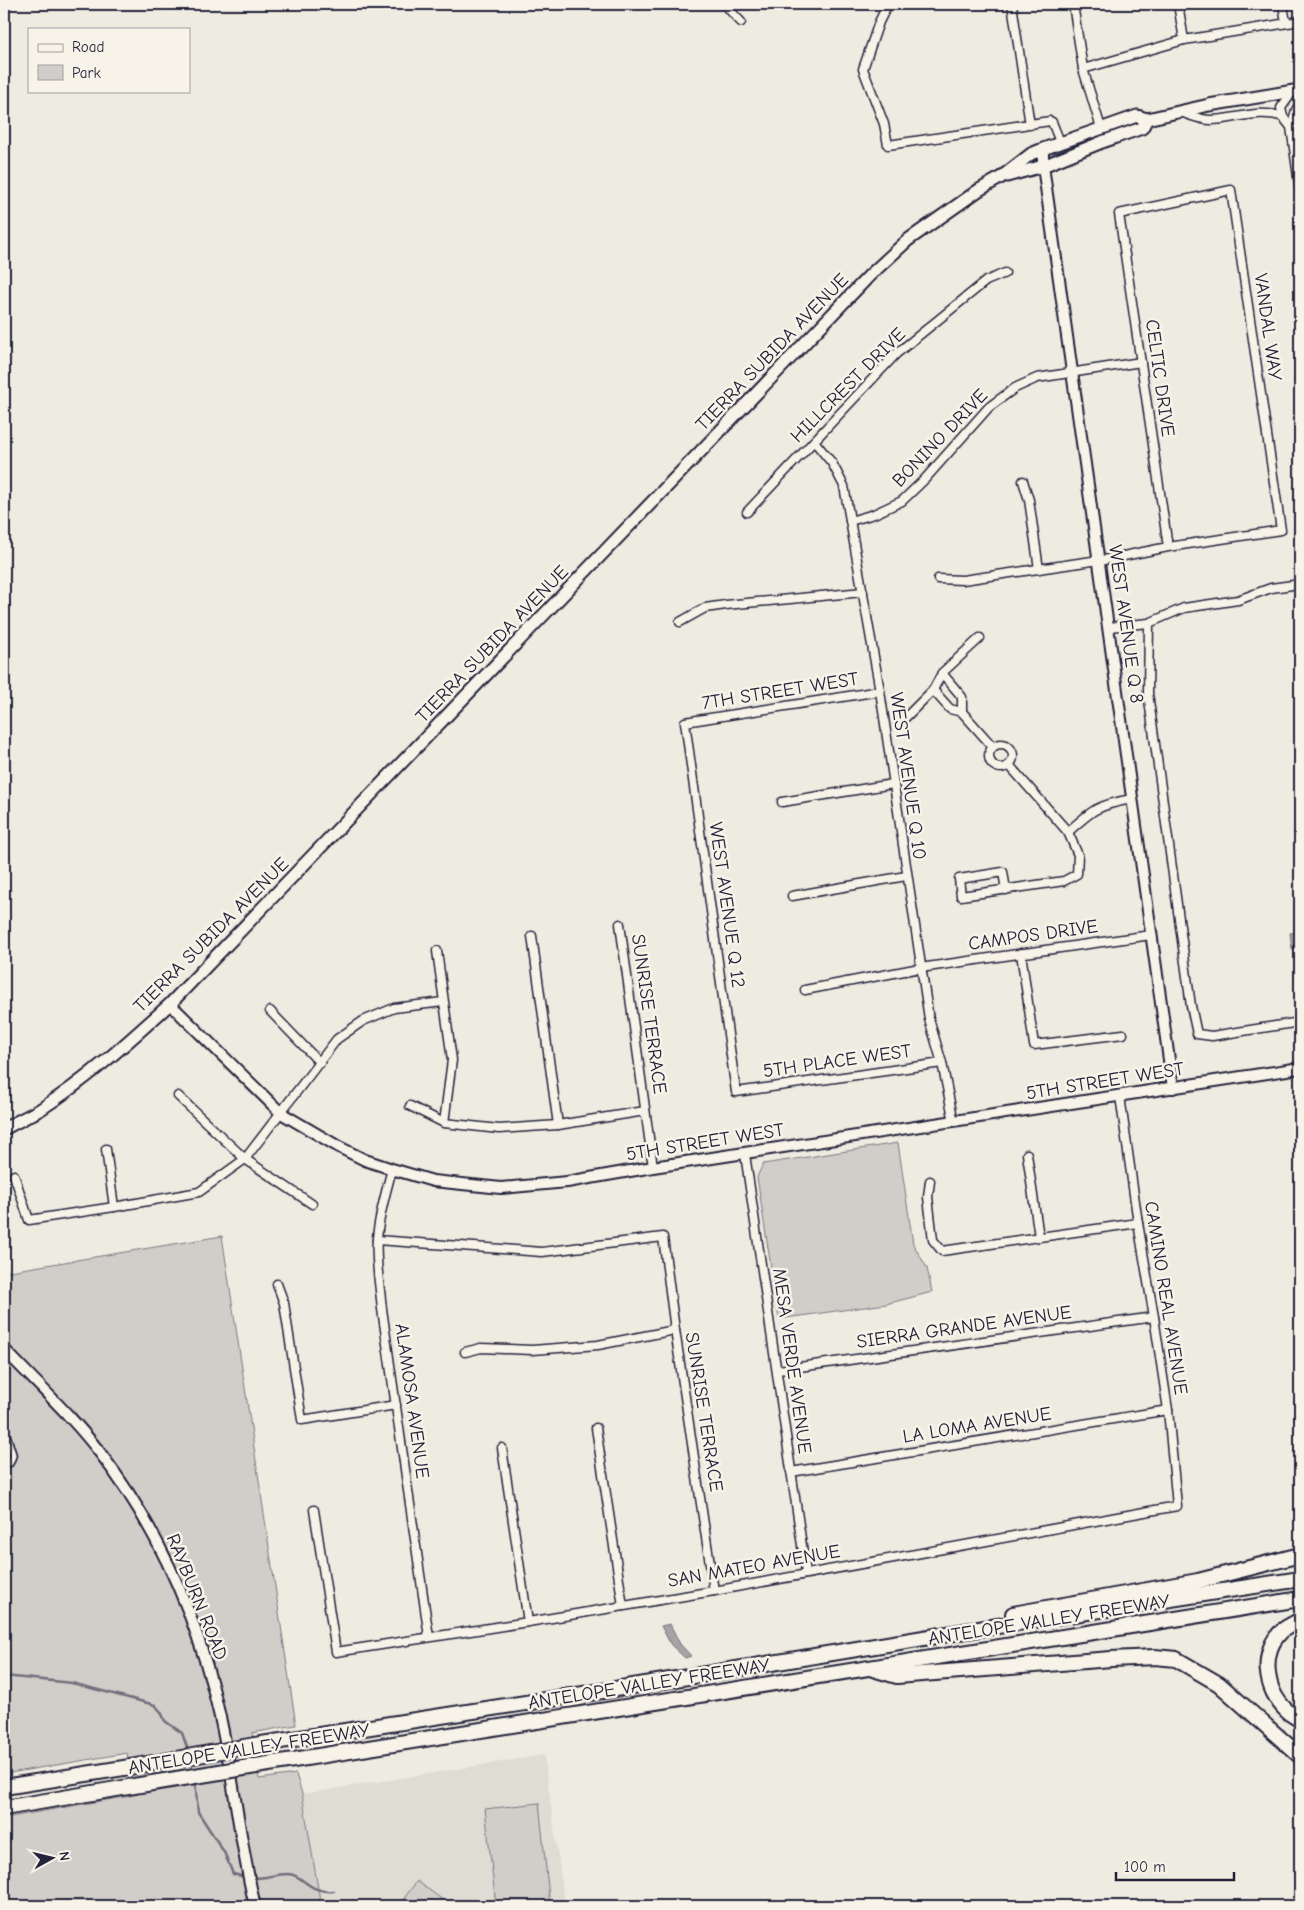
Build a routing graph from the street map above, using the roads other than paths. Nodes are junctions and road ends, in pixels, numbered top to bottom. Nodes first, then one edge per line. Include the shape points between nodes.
1 (724, 4) edge
2 (888, 4) edge
3 (1012, 4) edge
4 (1073, 4) edge
5 (1178, 4) edge
6 (1283, 4) edge
7 (1300, 21) edge
8 (741, 22) dead end
9 (1286, 23) junction
10 (1184, 40) junction
11 (1083, 69) junction
12 (1297, 91) edge
13 (1300, 104) edge
14 (1178, 112) junction
15 (1283, 117) junction
16 (1147, 119) junction
17 (1030, 124) junction
18 (1291, 127) junction
19 (1100, 128) junction
20 (1060, 142) junction
21 (1043, 149) junction
22 (1043, 166) junction
23 (1000, 178) junction
24 (1231, 190) joint
25 (1300, 190) edge
26 (1005, 273) dead end
27 (1141, 362) junction
28 (1073, 374) junction
29 (814, 442) junction
30 (1022, 481) dead end
31 (747, 512) dead end
32 (850, 521) junction
33 (1168, 547) junction
34 (1099, 560) junction
35 (1039, 569) junction
36 (938, 579) dead end
37 (1300, 584) edge
38 (863, 592) junction
39 (680, 622) dead end
40 (1149, 623) junction
41 (1109, 626) junction
42 (980, 638) dead end
43 (942, 673) junction
44 (933, 690) junction
45 (880, 691) junction
46 (962, 712) junction
47 (685, 722) joint
48 (899, 724) dead end
49 (993, 747) junction
50 (1009, 765) junction
51 (893, 784) junction
52 (1132, 799) junction
53 (782, 802) dead end
54 (1068, 832) junction
55 (906, 876) junction
56 (1006, 890) junction
57 (792, 896) dead end
58 (620, 924) dead end
59 (1151, 934) junction
60 (532, 936) dead end
61 (437, 950) dead end
62 (1021, 953) junction
63 (920, 968) junction
64 (805, 990) dead end
65 (444, 1002) junction
66 (170, 1004) junction
67 (270, 1011) dead end
68 (1300, 1022) edge
69 (1124, 1034) dead end
70 (1300, 1037) edge
71 (1300, 1048) edge
72 (942, 1063) junction
73 (320, 1064) junction
74 (1300, 1068) edge
75 (1173, 1088) junction
76 (736, 1092) joint
77 (178, 1096) dead end
78 (1120, 1096) junction
79 (410, 1106) dead end
80 (645, 1111) junction
81 (281, 1113) junction
82 (954, 1122) junction
83 (444, 1123) junction
84 (558, 1125) junction
85 (4, 1129) edge
86 (106, 1149) dead end
87 (745, 1154) junction
88 (1027, 1154) dead end
89 (245, 1159) junction
90 (652, 1167) junction
91 (392, 1170) junction
92 (14, 1175) dead end
93 (930, 1181) dead end
94 (312, 1204) dead end
95 (114, 1207) junction
96 (1138, 1223) junction
97 (1039, 1237) junction
98 (377, 1240) junction
99 (277, 1284) dead end
100 (1154, 1317) junction
101 (675, 1330) junction
102 (4, 1349) edge
103 (465, 1352) dead end
104 (778, 1370) junction
105 (396, 1405) junction
106 (1168, 1410) junction
107 (4, 1426) edge
108 (596, 1428) dead end
109 (502, 1448) dead end
110 (4, 1465) edge
111 (791, 1472) junction
112 (1177, 1506) joint
113 (314, 1510) dead end
114 (1300, 1555) edge
115 (806, 1573) junction
116 (1300, 1580) edge
117 (714, 1591) junction
118 (1300, 1599) edge
119 (623, 1606) junction
120 (1300, 1620) edge
121 (528, 1622) junction
122 (966, 1630) junction
123 (429, 1638) junction
124 (867, 1668) junction
125 (1253, 1713) junction
126 (1300, 1720) edge
127 (1300, 1744) edge
128 (1300, 1756) edge
129 (4, 1787) edge
130 (4, 1808) edge
131 (255, 1906) edge

1 - 8 street
2 - 17 street via 863,69 884,124 888,145
3 - 17 street
4 - 11 street
5 - 10 street
6 - 9 street
7 - 9 street
9 - 10 street
10 - 11 street
11 - 19 street
12 - 14 main road, TIERRA SUBIDA AVENUE
12 - 15 street via 1281,108
13 - 18 street
14 - 15 street via 1211,120 1275,114
14 - 16 main road, TIERRA SUBIDA AVENUE
15 - 18 street
16 - 19 main road, TIERRA SUBIDA AVENUE via 1137,116
16 - 22 main road, TIERRA SUBIDA AVENUE via 1142,128
17 - 20 street via 1052,122
18 - 25 street
19 - 20 main road, TIERRA SUBIDA AVENUE
20 - 21 main road, TIERRA SUBIDA AVENUE
21 - 22 street, WEST AVENUE Q 8
21 - 23 main road, TIERRA SUBIDA AVENUE via 1031,154
22 - 23 main road, TIERRA SUBIDA AVENUE
22 - 28 street, WEST AVENUE Q 8
23 - 66 main road, TIERRA SUBIDA AVENUE via 908,240 870,275
24 - 27 street, CELTIC DRIVE via 1119,214
24 - 33 street, VANDAL WAY via 1281,530
26 - 29 street, HILLCREST DRIVE via 986,281 896,354
27 - 28 street, BONINO DRIVE
27 - 33 street, CELTIC DRIVE
28 - 32 street, BONINO DRIVE via 1038,378 1015,388 989,407 902,501
28 - 34 street, WEST AVENUE Q 8
29 - 31 street, HILLCREST DRIVE
29 - 32 street, WEST AVENUE Q 10 via 832,462 844,486
30 - 35 street via 1029,500
32 - 38 street, WEST AVENUE Q 10
33 - 34 street
34 - 35 street
34 - 41 street, WEST AVENUE Q 8
35 - 36 street via 963,580
37 - 40 street via 1271,588 1238,600 1184,608
38 - 39 street via 705,608
38 - 45 street, WEST AVENUE Q 10
40 - 41 street
40 - 68 street via 1148,693 1197,1034 1212,1036
41 - 52 street, WEST AVENUE Q 8
42 - 43 street
43 - 44 street
43 - 46 street via 962,696
44 - 46 street via 950,708
44 - 48 street
45 - 47 street, 7TH STREET WEST
45 - 51 street, WEST AVENUE Q 10
46 - 49 street
47 - 76 street, WEST AVENUE Q 12
49 - 50 street via 1003,744 1009,747 1013,758
49 - 50 street via 989,754 992,765 999,768
50 - 54 street
51 - 53 street
51 - 55 street, WEST AVENUE Q 10
52 - 54 street via 1106,803
52 - 59 street, WEST AVENUE Q 8
54 - 56 street via 1078,855 1078,874 1064,881
55 - 57 street
55 - 63 street, WEST AVENUE Q 10
56 - 56 street via 962,896 959,879 1003,872
58 - 80 street, SUNRISE TERRACE
59 - 62 street, CAMPOS DRIVE
59 - 75 street, WEST AVENUE Q 8
60 - 84 street
61 - 65 street
62 - 63 street, CAMPOS DRIVE
62 - 69 street via 1034,1045
63 - 64 street, CAMPOS DRIVE
63 - 72 street, WEST AVENUE Q 10 via 929,1019
65 - 73 street via 394,1008 363,1021 337,1039
65 - 83 street via 452,1060
66 - 81 street, 5TH STREET WEST
66 - 85 main road, TIERRA SUBIDA AVENUE via 117,1052 41,1109
67 - 73 street
70 - 71 street
72 - 76 street, 5TH PLACE WEST
72 - 82 street, WEST AVENUE Q 10
73 - 81 street
74 - 75 street, 5TH STREET WEST
75 - 78 street, 5TH STREET WEST
77 - 89 street
78 - 82 street, 5TH STREET WEST
78 - 96 street, CAMINO REAL AVENUE
79 - 83 street
80 - 84 street
80 - 90 street, SUNRISE TERRACE
81 - 89 street
81 - 91 street, 5TH STREET WEST via 365,1160
82 - 87 street, 5TH STREET WEST
83 - 84 street via 499,1129
86 - 95 street
87 - 90 street, 5TH STREET WEST
87 - 104 street, MESA VERDE AVENUE
88 - 97 street
89 - 94 street
89 - 95 street via 199,1192
90 - 91 street, 5TH STREET WEST via 567,1182 501,1188 433,1181
91 - 98 street, ALAMOSA AVENUE
92 - 95 street via 29,1220
93 - 97 street via 928,1196 934,1240 942,1251
96 - 97 street
96 - 100 street, CAMINO REAL AVENUE
98 - 101 street, SUNRISE TERRACE via 542,1252 662,1237
98 - 105 street, ALAMOSA AVENUE via 381,1299
99 - 105 street via 284,1303 302,1420
100 - 104 street, SIERRA GRANDE AVENUE
100 - 106 street, CAMINO REAL AVENUE
101 - 103 street via 598,1345 532,1350 481,1348
101 - 117 street, SUNRISE TERRACE
102 - 131 street, RAYBURN ROAD via 102,1454 137,1506 171,1570 213,1687
104 - 111 street, MESA VERDE AVENUE
105 - 123 street, ALAMOSA AVENUE
106 - 111 street, LA LOMA AVENUE
106 - 112 street, CAMINO REAL AVENUE
107 - 110 street via 13,1455 10,1463
108 - 119 street
109 - 121 street
111 - 115 street, MESA VERDE AVENUE
112 - 115 street, SAN MATEO AVENUE
113 - 123 street, SAN MATEO AVENUE via 336,1652
114 - 122 highway via 1198,1581 994,1618
115 - 117 street, SAN MATEO AVENUE
116 - 122 highway, ANTELOPE VALLEY FREEWAY
117 - 119 street, SAN MATEO AVENUE
118 - 124 highway, ANTELOPE VALLEY FREEWAY
119 - 121 street, SAN MATEO AVENUE
120 - 126 highway via 1283,1630 1272,1646 1266,1666 1271,1687 1279,1701
121 - 123 street, SAN MATEO AVENUE
122 - 129 highway, ANTELOPE VALLEY FREEWAY, bridge
124 - 125 highway via 898,1676 1111,1659 1176,1659 1218,1684
124 - 130 highway, ANTELOPE VALLEY FREEWAY, bridge
125 - 127 highway
125 - 128 highway

